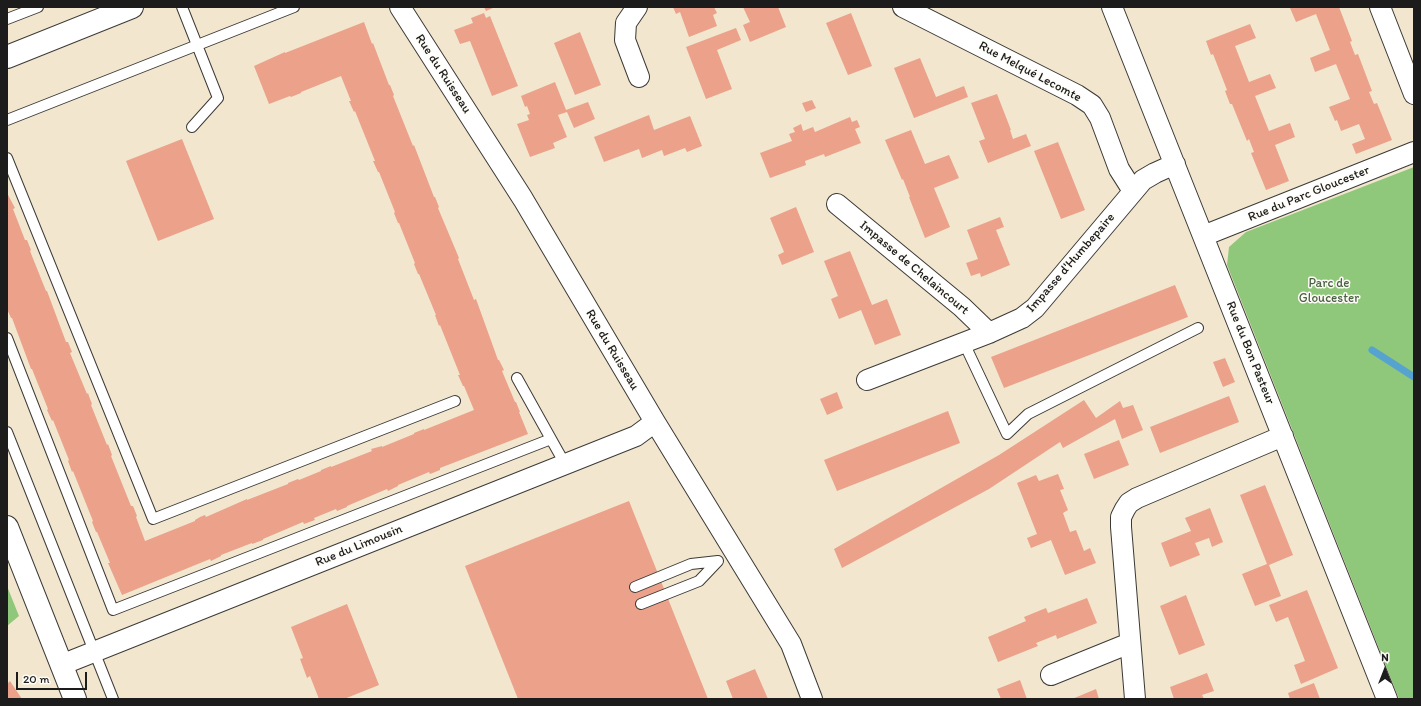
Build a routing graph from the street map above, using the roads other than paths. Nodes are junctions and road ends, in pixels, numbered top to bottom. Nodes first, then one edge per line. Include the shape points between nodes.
1 (38, 7) edge
2 (132, 7) edge
3 (182, 7) edge
4 (294, 7) edge
5 (400, 7) edge
6 (637, 7) edge
7 (903, 7) edge
8 (1112, 7) edge
9 (1380, 7) edge
10 (7, 19) edge
11 (197, 45) junction
12 (7, 57) edge
13 (639, 77) dead end
14 (1414, 94) edge
15 (7, 120) edge
16 (192, 127) dead end
17 (1414, 152) edge
18 (7, 158) edge
19 (1175, 164) junction
20 (1133, 191) junction
21 (837, 204) dead end
22 (1203, 236) junction
23 (1198, 328) dead end
24 (989, 333) junction
25 (7, 338) edge
26 (964, 343) junction
27 (518, 378) dead end
28 (867, 380) dead end
29 (455, 401) dead end
30 (655, 422) junction
31 (7, 432) edge
32 (1282, 436) junction
33 (551, 439) junction
34 (565, 464) junction
35 (7, 528) edge
36 (726, 555) junction
37 (634, 587) dead end
38 (641, 604) dead end
39 (1130, 643) junction
40 (94, 652) junction
41 (61, 665) junction
42 (1051, 675) dead end
43 (75, 699) edge
44 (113, 699) edge
45 (812, 699) edge
46 (1135, 699) edge
47 (1387, 699) edge

1 - 10 lane
2 - 12 main road
3 - 11 lane
4 - 11 lane
5 - 30 street, Rue du Ruisseau via 523,199
6 - 13 street via 626,23 625,40
7 - 20 street, Rue Melqué Lecomte via 1077,95 1092,106 1100,118 1119,169
8 - 19 street, Rue du Bon Pasteur
9 - 14 street
11 - 15 lane
11 - 16 lane via 218,98
17 - 22 street, Rue du Parc Gloucester
18 - 29 lane via 153,519
19 - 20 street, Impasse d'Humbepaire via 1143,180
19 - 22 street, Rue du Bon Pasteur
20 - 24 street, Impasse d'Humbepaire via 1035,308 1022,318
21 - 24 street, Impasse de Chelaincourt via 962,307
22 - 32 street, Rue du Bon Pasteur
23 - 26 lane via 1028,414 1008,434
24 - 26 street, Impasse d'Humbepaire
25 - 33 lane via 114,610
26 - 28 street, Impasse d'Humbepaire
27 - 33 lane
30 - 34 street, Rue du Limousin via 636,436
30 - 36 street, Rue du Ruisseau
31 - 40 lane
32 - 39 street via 1130,503 1121,517
32 - 47 street, Rue du Bon Pasteur
33 - 34 lane
34 - 40 street, Rue du Limousin
35 - 41 main road
36 - 37 lane via 691,564
36 - 38 lane via 699,581
36 - 45 street, Rue du Ruisseau via 791,644
39 - 42 street
39 - 46 street
40 - 41 street, Rue du Limousin
40 - 44 lane
41 - 43 main road

